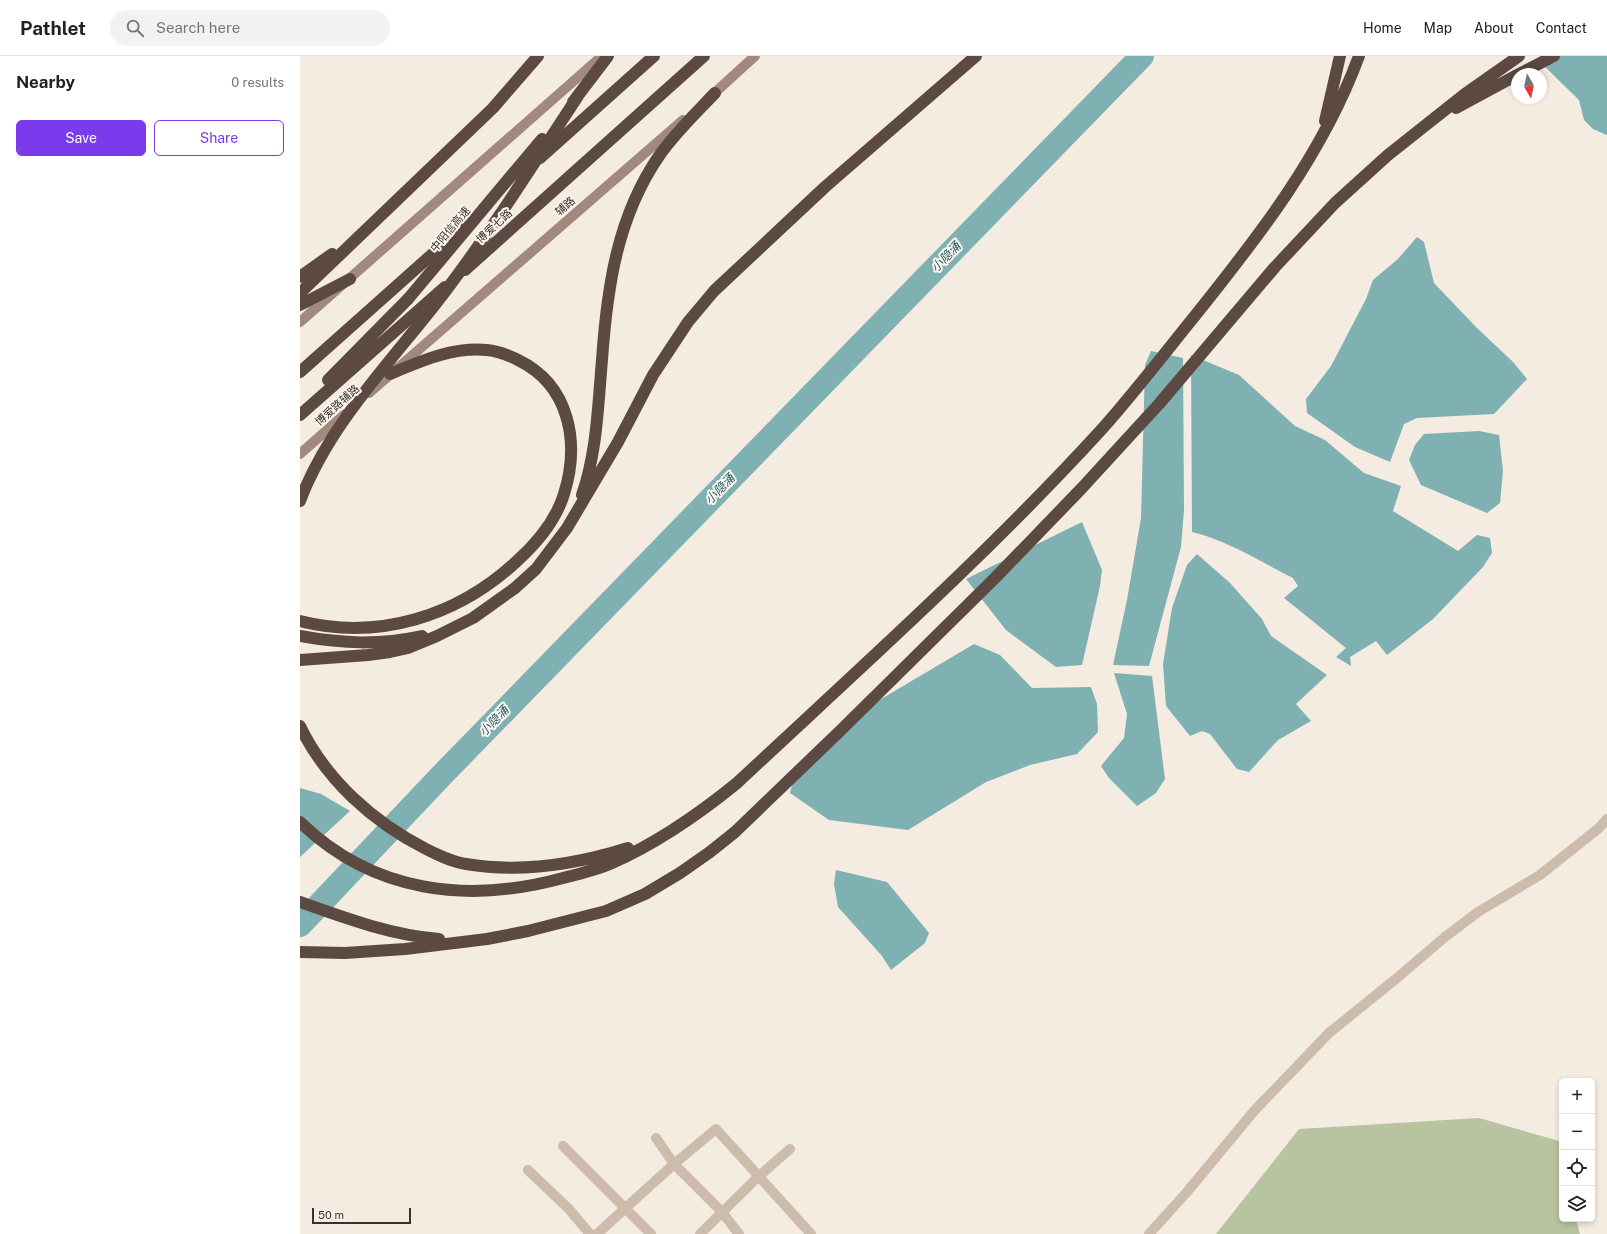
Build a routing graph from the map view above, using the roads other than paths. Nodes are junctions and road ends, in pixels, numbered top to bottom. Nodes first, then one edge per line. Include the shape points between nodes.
1 (538, 56) edge
2 (602, 56) edge
3 (608, 56) edge
4 (654, 56) edge
5 (704, 56) edge
6 (755, 56) edge
7 (976, 56) edge
8 (1340, 56) edge
9 (1359, 56) edge
10 (1519, 56) edge
11 (1554, 56) edge
12 (1531, 68) edge
13 (1511, 79) edge
14 (715, 93) junction
15 (578, 96) junction
16 (1426, 126) junction
17 (1316, 150) junction
18 (366, 230) junction
19 (300, 276) edge
20 (350, 279) junction
21 (300, 293) edge
22 (300, 305) edge
23 (300, 322) edge
24 (300, 372) edge
25 (390, 374) junction
26 (300, 408) edge
27 (300, 414) edge
28 (300, 454) edge
29 (300, 501) edge
30 (575, 515) junction
31 (300, 621) edge
32 (454, 627) junction
33 (300, 636) edge
34 (300, 660) edge
35 (300, 726) edge
36 (1607, 819) edge
37 (300, 822) edge
38 (654, 841) junction
39 (300, 902) edge
40 (487, 939) junction
41 (300, 952) edge
42 (656, 1138) dead end
43 (563, 1146) dead end
44 (790, 1149) dead end
45 (674, 1164) junction
46 (528, 1170) dead end
47 (759, 1176) junction
48 (626, 1208) junction
49 (722, 1212) junction
50 (590, 1234) edge
51 (597, 1234) edge
52 (651, 1234) edge
53 (700, 1234) edge
54 (739, 1234) edge
55 (811, 1234) edge
56 (1149, 1234) edge

1 - 18 highway via 493,108
2 - 20 street
3 - 15 highway, 中阳信高速, bridge
4 - 24 highway, 博爱七路
5 - 27 highway, 博爱七路
6 - 14 street, 辅路
7 - 30 highway via 825,187 714,290 688,322 653,375 618,442
8 - 17 highway via 1328,114
9 - 17 highway via 1343,97
10 - 16 highway via 1465,94
11 - 12 highway
13 - 16 highway
14 - 25 street, 辅路
14 - 30 highway via 660,155 638,189 624,227 608,293 592,454
15 - 26 highway, 中阳信高速, bridge via 408,299
15 - 29 highway, bridge via 470,258 342,424 316,466
16 - 40 highway via 1388,155 1330,208 1275,267 1145,420 1081,489 835,737 735,832 680,873 645,894 606,911
17 - 38 highway via 1288,194 1218,288 1142,383 1063,470 976,558 737,783 703,810
18 - 19 highway
18 - 21 highway
20 - 22 highway
20 - 23 street
25 - 28 street, 博爱路辅路
25 - 31 highway via 438,355 462,350 487,350 507,354 528,364 545,378 558,395 566,414 571,433 572,453 564,496 540,537 524,555 480,591 457,604 432,615 384,627 354,629
30 - 32 highway via 552,549 515,588 491,606
32 - 33 highway via 381,642 325,641
32 - 34 highway via 422,643 390,652
35 - 38 highway via 320,760 358,803 412,842 464,864 498,868 538,866 612,853
36 - 56 street via 1600,828 1540,875 1478,912 1329,1033 1254,1111
37 - 38 highway via 348,859 378,874 405,883 459,892 500,891 542,884 612,863
39 - 40 highway via 403,935 446,940
40 - 41 highway via 375,951
42 - 45 street
43 - 48 street
44 - 47 street
45 - 47 street via 716,1128
45 - 48 street
45 - 49 street
46 - 50 street via 568,1208
47 - 49 street
47 - 55 street
48 - 51 street
48 - 52 street
49 - 53 street
49 - 54 street

